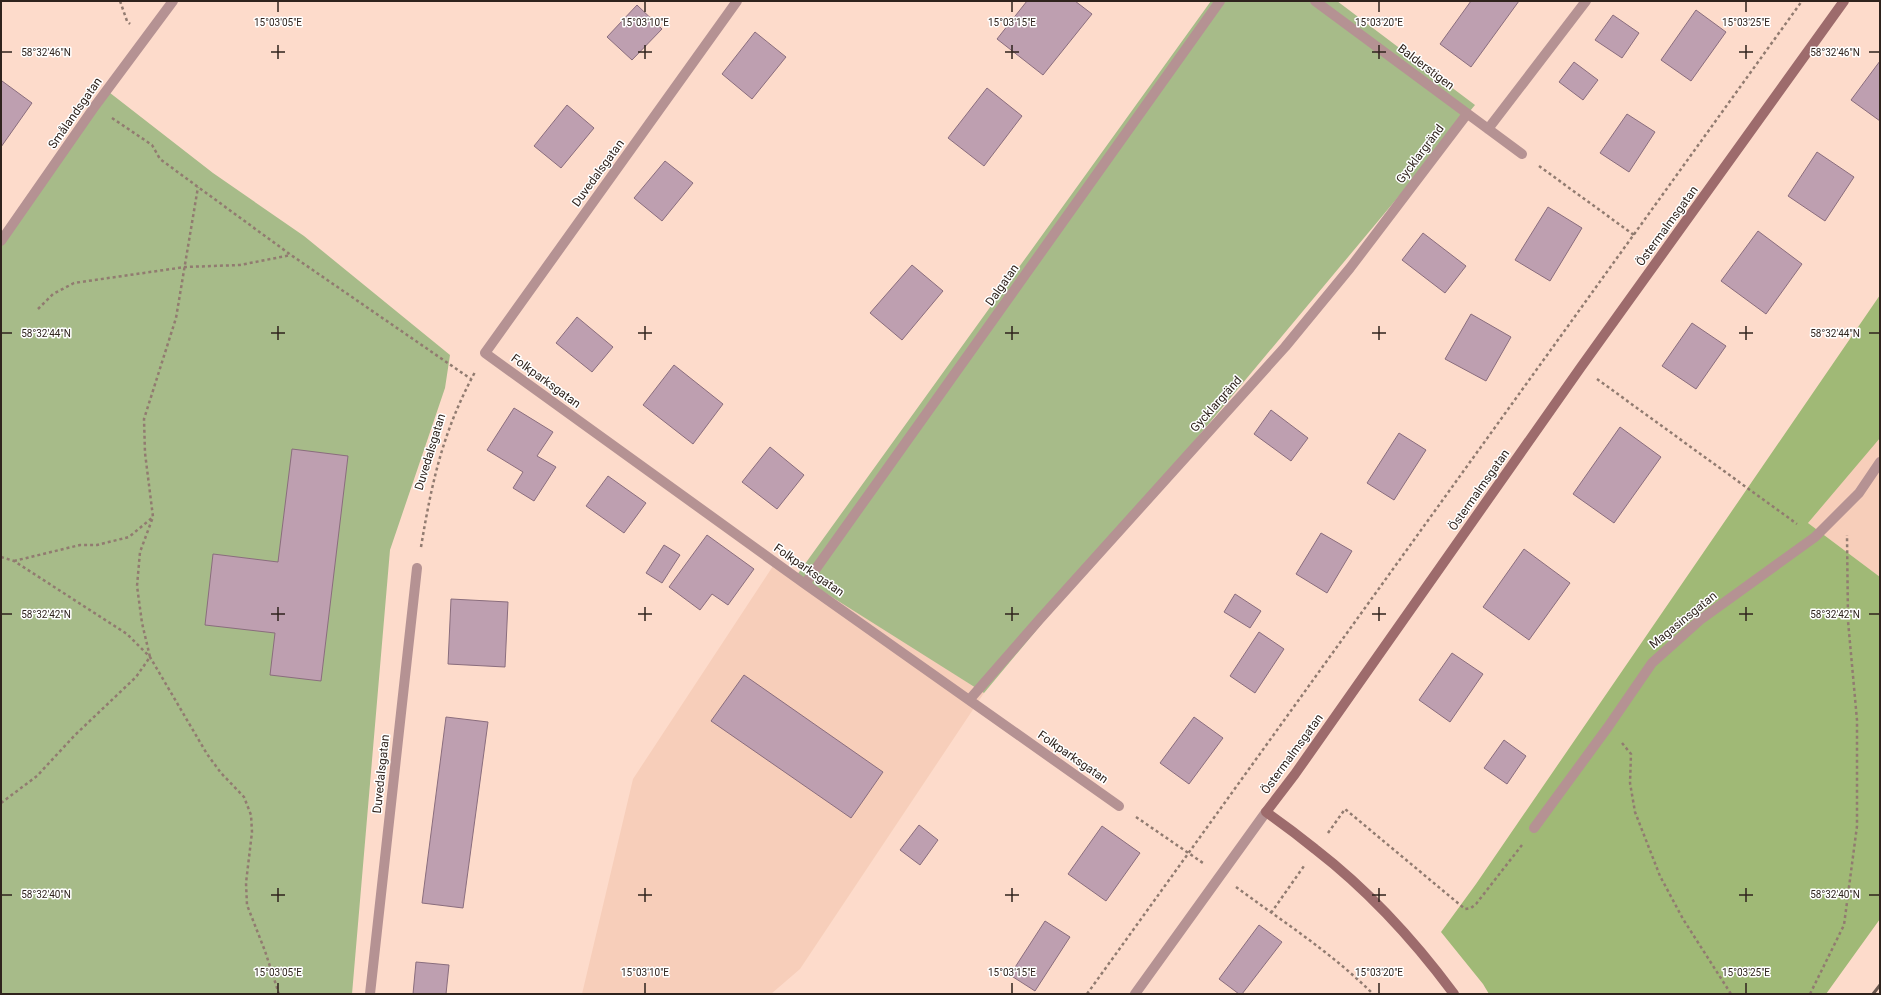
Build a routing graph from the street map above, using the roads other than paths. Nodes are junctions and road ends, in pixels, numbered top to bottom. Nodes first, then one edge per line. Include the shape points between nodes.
1 (173, 1) edge
2 (737, 1) edge
3 (1220, 1) edge
4 (1315, 1) edge
5 (1586, 1) edge
6 (1844, 1) edge
7 (1467, 114) junction
8 (1488, 129) junction
9 (1522, 154) road end
10 (1, 241) edge
11 (485, 353) joint
12 (1880, 462) edge
13 (417, 568) road end
14 (805, 584) junction
15 (970, 700) junction
16 (1119, 806) road end
17 (1266, 812) junction
18 (1534, 828) road end
19 (370, 994) edge
20 (1135, 994) edge
21 (1454, 994) edge

1 - 10 street, Smålandsgatan via 95,106
2 - 11 street, Duvedalsgatan
3 - 14 street, Dalgatan
4 - 7 street, Balderstigen
5 - 8 street
6 - 17 main road, Östermalmsgatan
7 - 8 street, Balderstigen
7 - 15 street, Gycklargränd via 1350,268 1285,347 1038,620
8 - 9 street, Balderstigen
11 - 14 street, Folkparksgatan
12 - 18 street, Magasinsgatan via 1859,493 1815,537 1700,620 1652,663
13 - 19 street, Duvedalsgatan
14 - 15 street, Folkparksgatan
15 - 16 street, Folkparksgatan
17 - 20 street, Östermalmsgatan
17 - 21 main road via 1316,849 1361,889 1409,938

